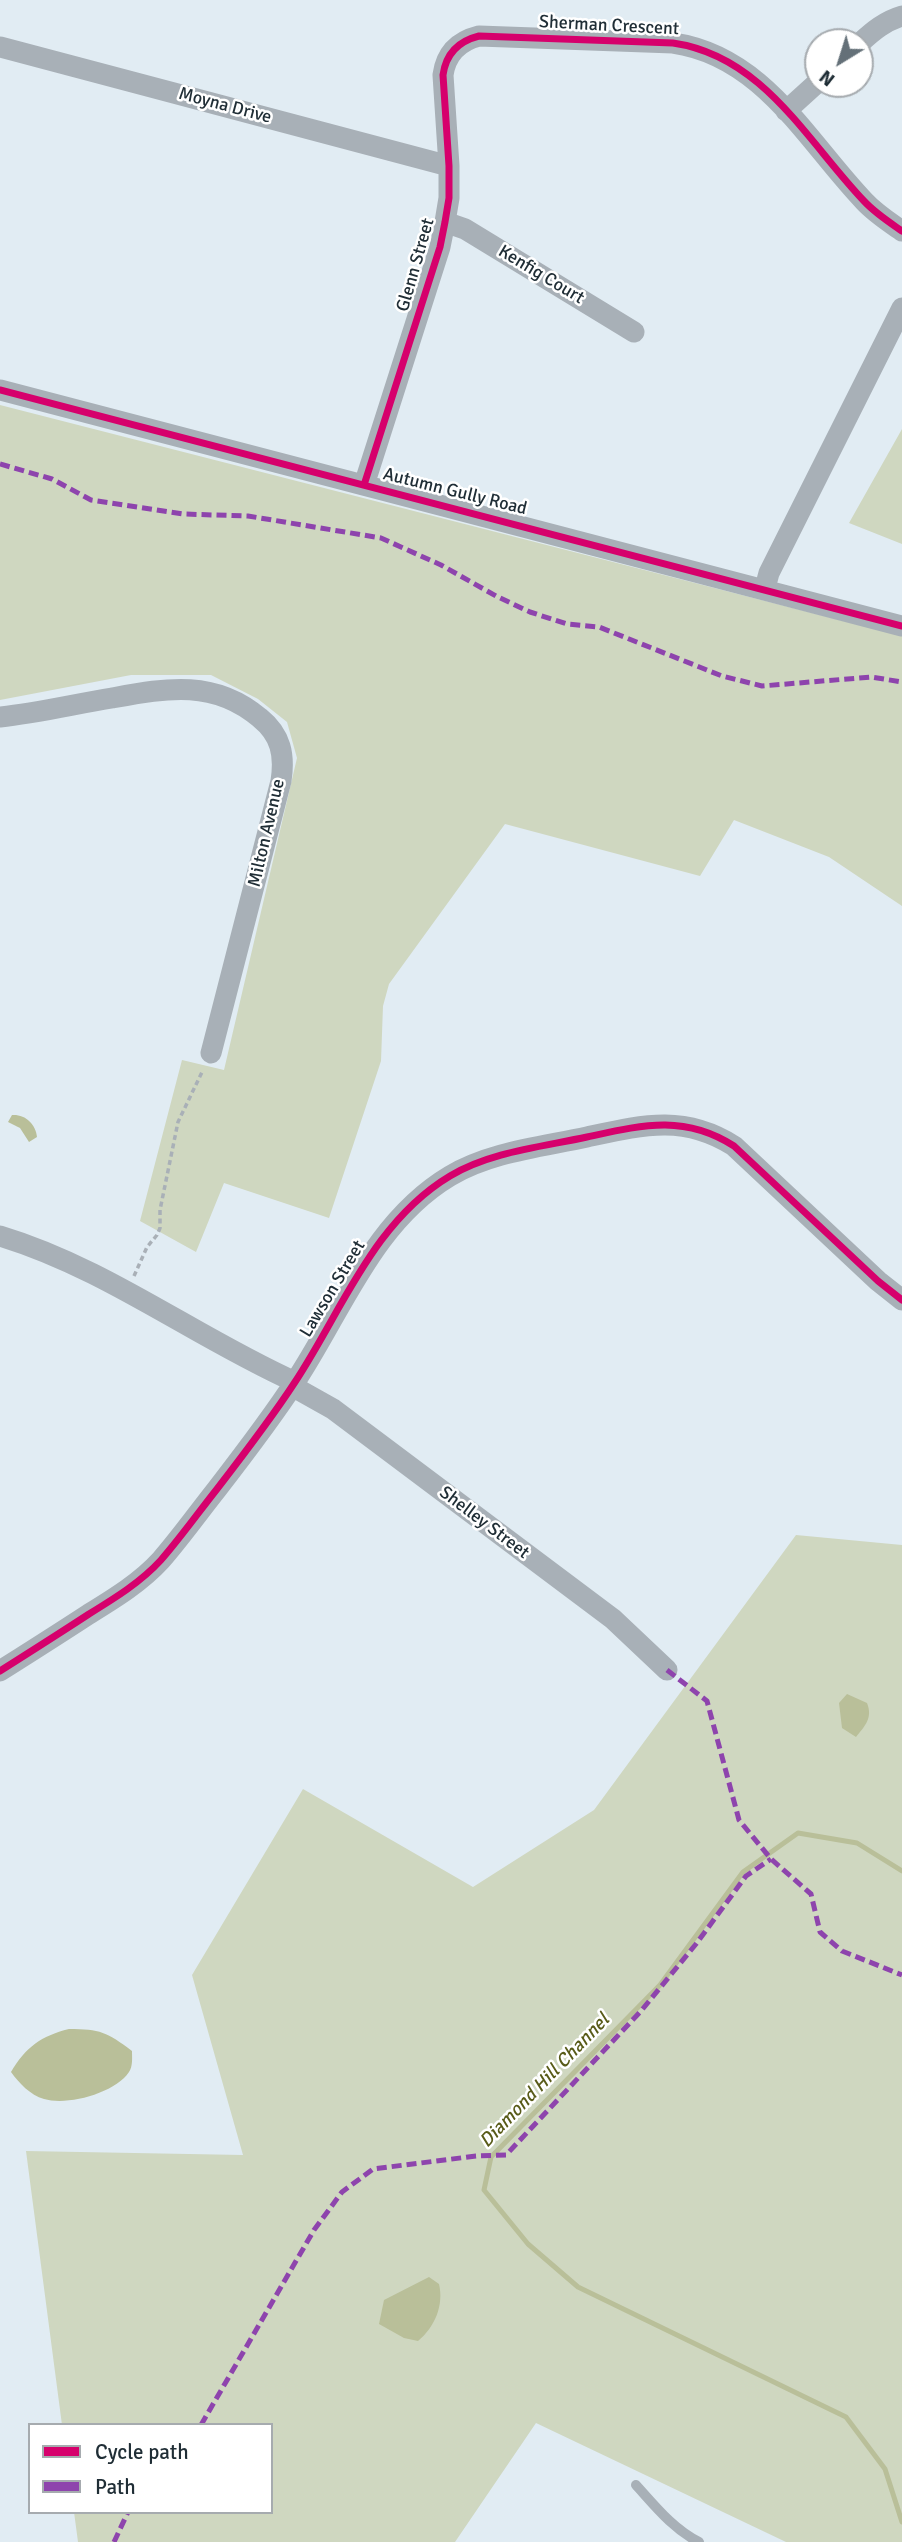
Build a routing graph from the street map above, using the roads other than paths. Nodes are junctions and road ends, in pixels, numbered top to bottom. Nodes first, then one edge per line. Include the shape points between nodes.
1 (902, 16) edge
2 (874, 29) edge
3 (0, 47) edge
4 (453, 49) joint
5 (804, 95) edge
6 (786, 111) junction
7 (449, 166) junction
8 (445, 222) junction
9 (902, 231) edge
10 (902, 308) edge
11 (634, 332) dead end
12 (0, 390) edge
13 (364, 485) junction
14 (765, 588) junction
15 (902, 626) edge
16 (0, 717) edge
17 (211, 1053) road end
18 (0, 1236) edge
19 (902, 1300) edge
20 (294, 1384) junction
21 (667, 1670) dead end
22 (0, 1671) edge
23 (636, 2485) dead end
24 (699, 2542) edge

1 - 2 street
3 - 7 street, Moyna Drive
4 - 6 street, Sherman Crescent via 479,36 697,47 752,77
4 - 7 street, Glenn Street via 443,75
5 - 6 street
6 - 9 street, Sherman Crescent via 865,203
7 - 8 street, Glenn Street
8 - 11 street, Kenfig Court via 465,229
8 - 13 street, Glenn Street
10 - 14 street
12 - 13 street, Autumn Gully Road
13 - 14 street, Autumn Gully Road
14 - 15 street, Autumn Gully Road
16 - 17 street, Milton Avenue via 161,689 194,689 250,709 277,736 282,752 281,780
18 - 20 street, Shelley Street via 56,1256 127,1291
19 - 20 street, Lawson Street via 758,1167 715,1134 670,1124 625,1128 496,1157 430,1189 379,1243
20 - 21 street, Shelley Street via 614,1619
20 - 22 street, Lawson Street via 146,1575
23 - 24 lane via 667,2519

